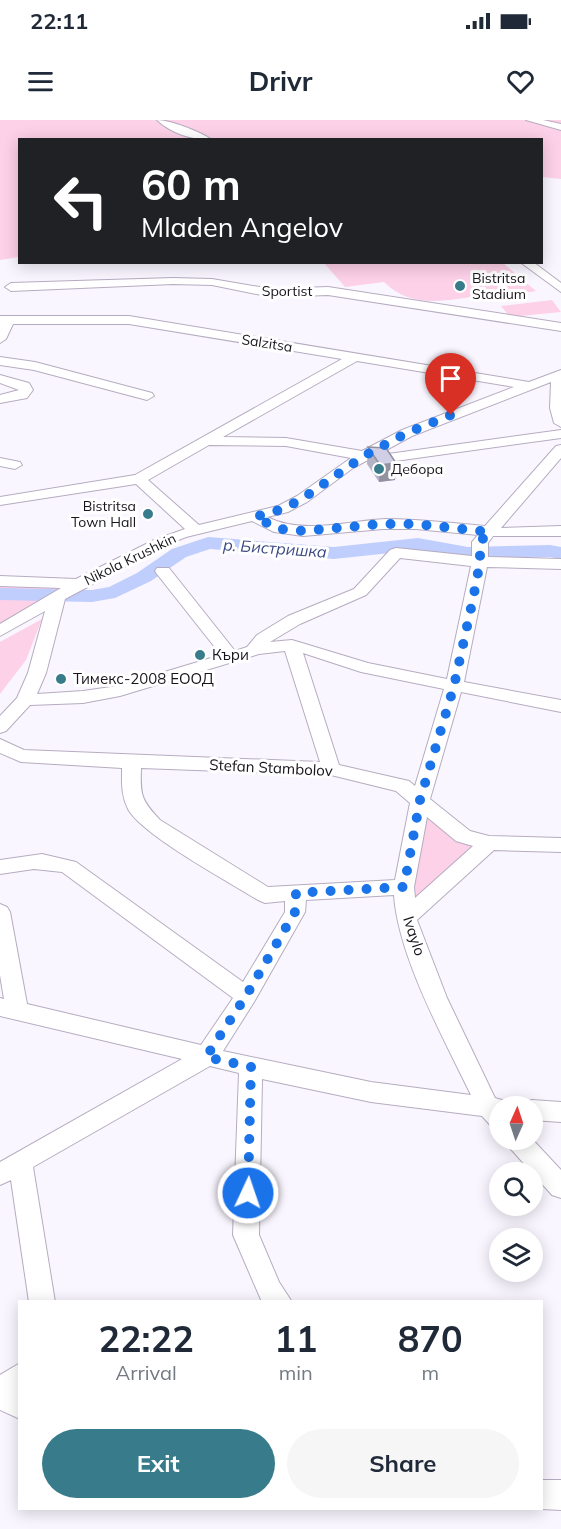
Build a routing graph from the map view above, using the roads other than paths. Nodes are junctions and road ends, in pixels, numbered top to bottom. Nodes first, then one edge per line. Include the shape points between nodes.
1 (162, 120) edge
2 (531, 120) edge
3 (561, 127) edge
4 (202, 138) edge
5 (528, 264) edge
6 (11, 287) dead end
7 (561, 288) edge
8 (4, 321) edge
9 (561, 327) edge
10 (0, 339) edge
11 (353, 358) junction
12 (0, 362) edge
13 (560, 375) edge
14 (0, 379) edge
15 (532, 386) junction
16 (147, 396) dead end
17 (0, 399) edge
18 (561, 423) edge
19 (561, 434) edge
20 (209, 441) junction
21 (561, 449) edge
22 (364, 456) junction
23 (381, 459) edge
24 (0, 462) edge
25 (15, 465) dead end
26 (139, 479) junction
27 (0, 501) edge
28 (255, 517) junction
29 (195, 530) junction
30 (561, 531) edge
31 (483, 545) junction
32 (561, 564) edge
33 (163, 571) dead end
34 (2, 577) edge
35 (77, 586) junction
36 (57, 598) junction
37 (0, 630) edge
38 (292, 645) junction
39 (253, 651) junction
40 (231, 657) junction
41 (454, 686) junction
42 (25, 700) junction
43 (561, 706) edge
44 (0, 727) edge
45 (0, 746) edge
46 (132, 762) junction
47 (331, 769) junction
48 (420, 800) junction
49 (489, 843) junction
50 (561, 845) edge
51 (0, 867) edge
52 (404, 887) junction
53 (296, 893) junction
54 (0, 912) edge
55 (406, 918) junction
56 (246, 996) junction
57 (9, 1009) edge
58 (206, 1057) junction
59 (251, 1067) junction
60 (489, 1099) edge
61 (489, 1111) edge
62 (543, 1111) edge
63 (561, 1112) edge
64 (527, 1150) edge
65 (10, 1167) edge
66 (561, 1187) edge
67 (42, 1300) edge
68 (277, 1300) edge
69 (18, 1378) edge
70 (0, 1394) edge
71 (18, 1404) edge

1 - 4 street
2 - 3 street
5 - 7 street
6 - 9 street, Sportist via 212,282 271,293 336,292
8 - 10 street
8 - 11 street, Salzitsa via 121,319
11 - 15 street, Salzitsa
11 - 20 street
12 - 16 street via 35,366
13 - 15 street, Nikola Krushkin
13 - 18 street via 557,408
14 - 17 street via 26,390
15 - 22 street, Nikola Krushkin via 407,433
19 - 23 street
20 - 22 street via 286,442
20 - 26 street
21 - 31 street, Ivaylo
22 - 28 street, Nikola Krushkin via 302,499
24 - 25 street
26 - 27 street
26 - 29 street
28 - 29 street, Nikola Krushkin
28 - 31 street via 279,529 303,531 416,524
29 - 35 street, Nikola Krushkin via 159,543
30 - 31 street
31 - 32 street
31 - 39 street via 396,553 360,592 294,620 263,639
31 - 41 street, Ivaylo
33 - 40 street
34 - 35 street
35 - 36 street, Nikola Krushkin
36 - 37 street, Nikola Krushkin
36 - 42 street via 37,673
38 - 39 street via 276,644
38 - 41 street via 358,666
38 - 47 street
39 - 40 street
40 - 42 street via 120,691 83,698
41 - 43 street
41 - 48 street, Ivaylo
42 - 44 street
45 - 46 street, Stefan Stambolov via 21,756
46 - 47 street, Stefan Stambolov
46 - 53 street via 131,794 137,808 153,825 265,895
47 - 48 street, Stefan Stambolov via 402,786
48 - 49 street, Stefan Stambolov via 463,836
48 - 52 street, Ivaylo
49 - 50 street, Stefan Stambolov
49 - 55 street
51 - 56 street via 48,860 69,867
52 - 53 street
52 - 55 street, Ivaylo
53 - 56 street via 295,912
54 - 57 street
55 - 60 street, Ivaylo via 436,998
56 - 58 street
57 - 58 street
58 - 59 street
58 - 65 street
59 - 61 street
59 - 68 street via 246,1235 269,1290
62 - 63 street
64 - 66 street
65 - 67 street
69 - 70 street
70 - 71 street

